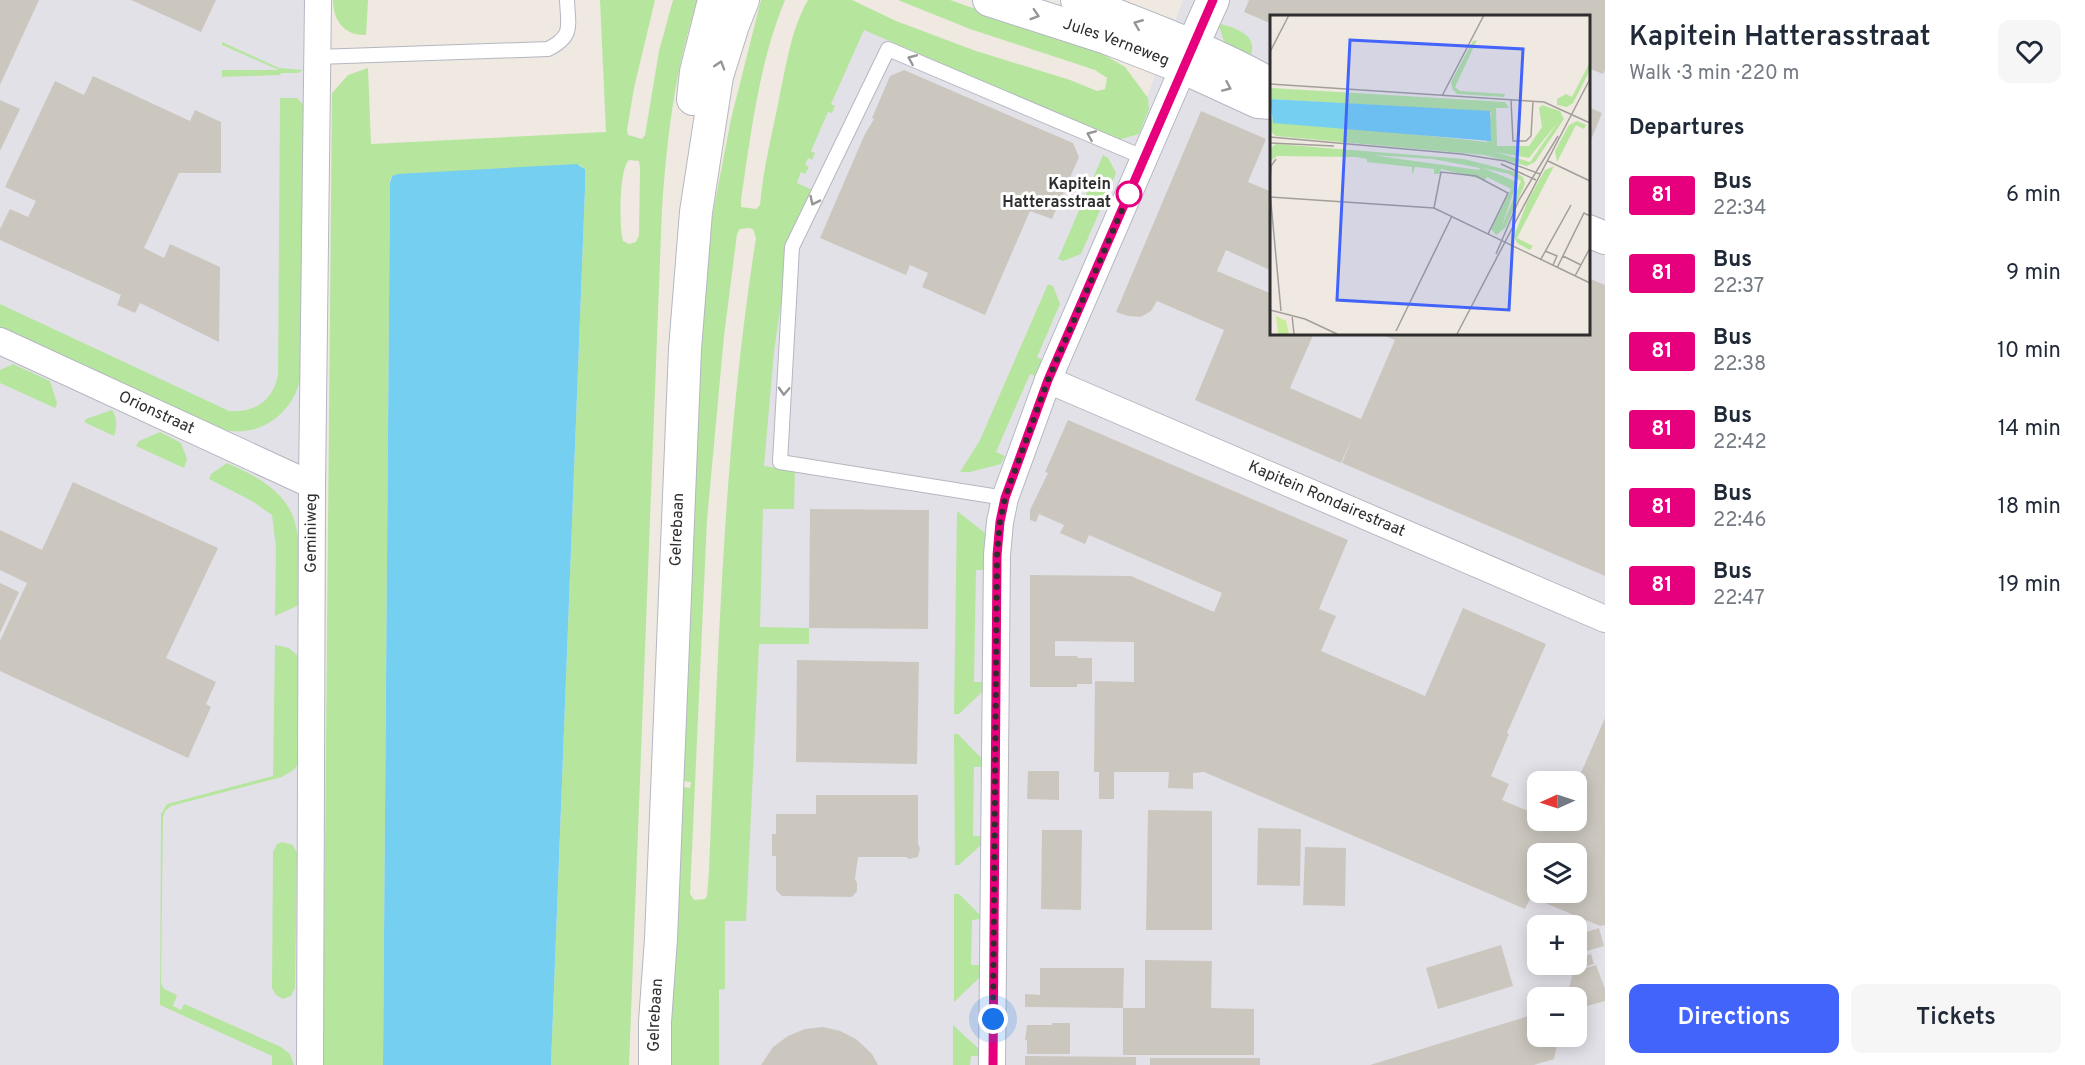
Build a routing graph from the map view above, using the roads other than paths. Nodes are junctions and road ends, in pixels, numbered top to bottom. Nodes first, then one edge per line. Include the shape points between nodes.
1 (318, 0) edge
2 (567, 0) edge
3 (714, 0) edge
4 (743, 0) edge
5 (989, 0) edge
6 (1077, 0) edge
7 (1213, 0) edge
8 (317, 57) junction
9 (1188, 57) junction
10 (1270, 84) edge
11 (1270, 103) edge
12 (1145, 158) junction
13 (1590, 232) edge
14 (1605, 238) edge
15 (0, 341) edge
16 (1048, 380) junction
17 (312, 485) junction
18 (1005, 498) junction
19 (1605, 619) edge
20 (310, 1065) edge
21 (638, 1065) edge
22 (655, 1065) edge
23 (993, 1065) edge

1 - 8 street, Geminiweg
2 - 8 lane via 568,30 561,42 548,49
3 - 21 street, Gelrebaan via 696,72 668,350
22 -> 4 street, Gelrebaan via 685,349 693,246 717,76
5 -> 9 street, Jules Verneweg via 1107,38
9 -> 6 street, Jules Verneweg
7 - 9 street
8 - 17 street, Geminiweg
9 - 10 street, Jules Verneweg via 1249,72
9 -> 11 street, Jules Verneweg via 1258,102
9 - 12 street
12 - 16 street
12 -> 18 lane via 888,49 792,247 780,462
13 - 14 street
15 - 17 street, Orionstraat
16 - 18 street
16 - 19 street, Kapitein Rondairestraat
17 - 20 street, Geminiweg
18 - 23 street via 997,555

